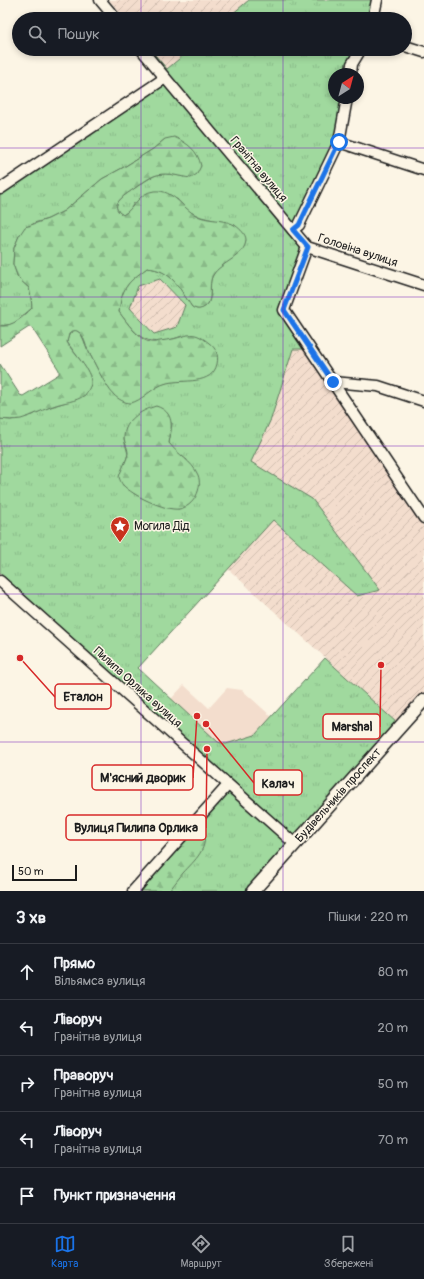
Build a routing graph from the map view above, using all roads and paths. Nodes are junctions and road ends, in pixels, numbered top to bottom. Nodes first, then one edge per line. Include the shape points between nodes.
1 (100, 0) edge
2 (377, 0) edge
3 (110, 12) edge
4 (374, 12) edge
5 (412, 48) edge
6 (424, 52) edge
7 (147, 56) edge
8 (357, 56) edge
9 (352, 68) edge
10 (165, 78) junction
11 (346, 104) edge
12 (339, 142) junction
13 (424, 170) edge
14 (0, 189) edge
15 (293, 230) junction
16 (308, 247) junction
17 (424, 285) edge
18 (333, 382) junction
19 (424, 401) edge
20 (424, 518) edge
21 (0, 581) edge
22 (424, 700) edge
23 (228, 785) junction
24 (294, 844) junction
25 (133, 891) edge
26 (253, 891) edge

1 - 3 street
2 - 4 street
5 - 6 street
7 - 10 street, Гранітна вулиця
8 - 9 street
10 - 14 street
10 - 15 street, Гранітна вулиця
11 - 12 street
12 - 13 street
12 - 15 street via 299,225
15 - 16 street, Гранітна вулиця
16 - 17 street, Головіна вулиця
16 - 18 street via 284,310
18 - 19 street via 378,386
18 - 20 street
21 - 23 street, Пилипа Орлика вулиця
22 - 24 main road, Будівельників проспект
23 - 24 street, Пилипа Орлика вулиця
23 - 25 street
24 - 26 main road, Будівельників проспект

